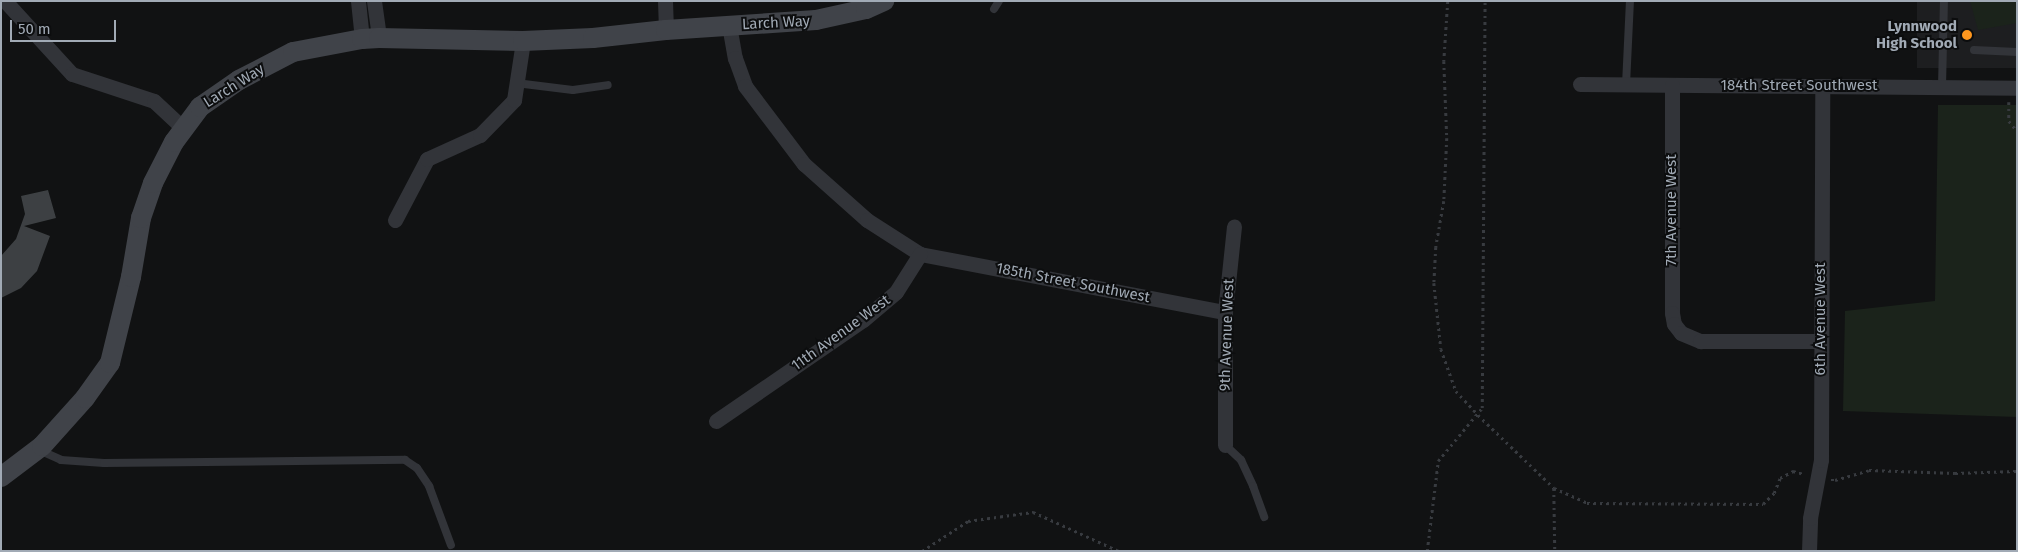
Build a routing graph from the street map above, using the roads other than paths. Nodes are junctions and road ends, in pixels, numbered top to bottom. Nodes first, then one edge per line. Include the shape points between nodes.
1 (5, 1) edge
2 (358, 1) edge
3 (374, 1) edge
4 (665, 1) edge
5 (884, 1) edge
6 (999, 1) edge
7 (1630, 1) edge
8 (1944, 1) edge
9 (994, 9) dead end
10 (729, 25) junction
11 (666, 30) junction
12 (370, 39) junction
13 (522, 41) junction
14 (1974, 50) dead end
15 (2017, 52) edge
16 (516, 83) junction
17 (1580, 84) dead end
18 (608, 85) dead end
19 (1626, 85) junction
20 (1672, 85) junction
21 (1822, 86) junction
22 (1942, 87) junction
23 (2013, 88) edge
24 (184, 129) junction
25 (395, 220) dead end
26 (1234, 226) dead end
27 (920, 254) junction
28 (1225, 312) junction
29 (1821, 341) junction
30 (716, 421) dead end
31 (1225, 445) joint
32 (37, 449) junction
33 (1, 477) edge
34 (1264, 517) dead end
35 (451, 545) dead end
36 (1810, 551) edge

1 - 24 street via 72,74 154,101
2 - 12 street
3 - 12 street
4 - 11 street
5 - 10 main road, Larch Way via 866,9 816,20
6 - 9 lane
7 - 19 lane
8 - 22 lane
10 - 11 main road, Larch Way
10 - 27 street via 744,86 804,164 867,220
11 - 13 main road, Larch Way
12 - 13 main road, Larch Way
12 - 24 main road, Larch Way via 293,52 239,80 200,107
13 - 16 street
14 - 15 lane
16 - 18 lane via 573,90
16 - 25 street via 514,100 480,135 427,159
17 - 19 street, 184th Street Southwest
19 - 20 street, 184th Street Southwest
20 - 21 street, 184th Street Southwest
20 - 29 street, 7th Avenue West via 1674,324 1681,333 1700,341
21 - 22 street, 184th Street Southwest
21 - 29 street, 6th Avenue West
22 - 23 street, 184th Street Southwest
24 - 32 main road, Larch Way via 153,183 142,218 110,363 85,398
26 - 28 street, 9th Avenue West
27 - 28 street, 185th Street Southwest
27 - 30 street, 11th Avenue West via 896,292 864,320
28 - 31 street, 9th Avenue West
29 - 36 street, 6th Avenue West via 1821,460 1810,518
31 - 34 lane via 1241,460
32 - 33 main road, Larch Way
32 - 35 lane via 61,460 104,463 405,460 417,468 429,486

